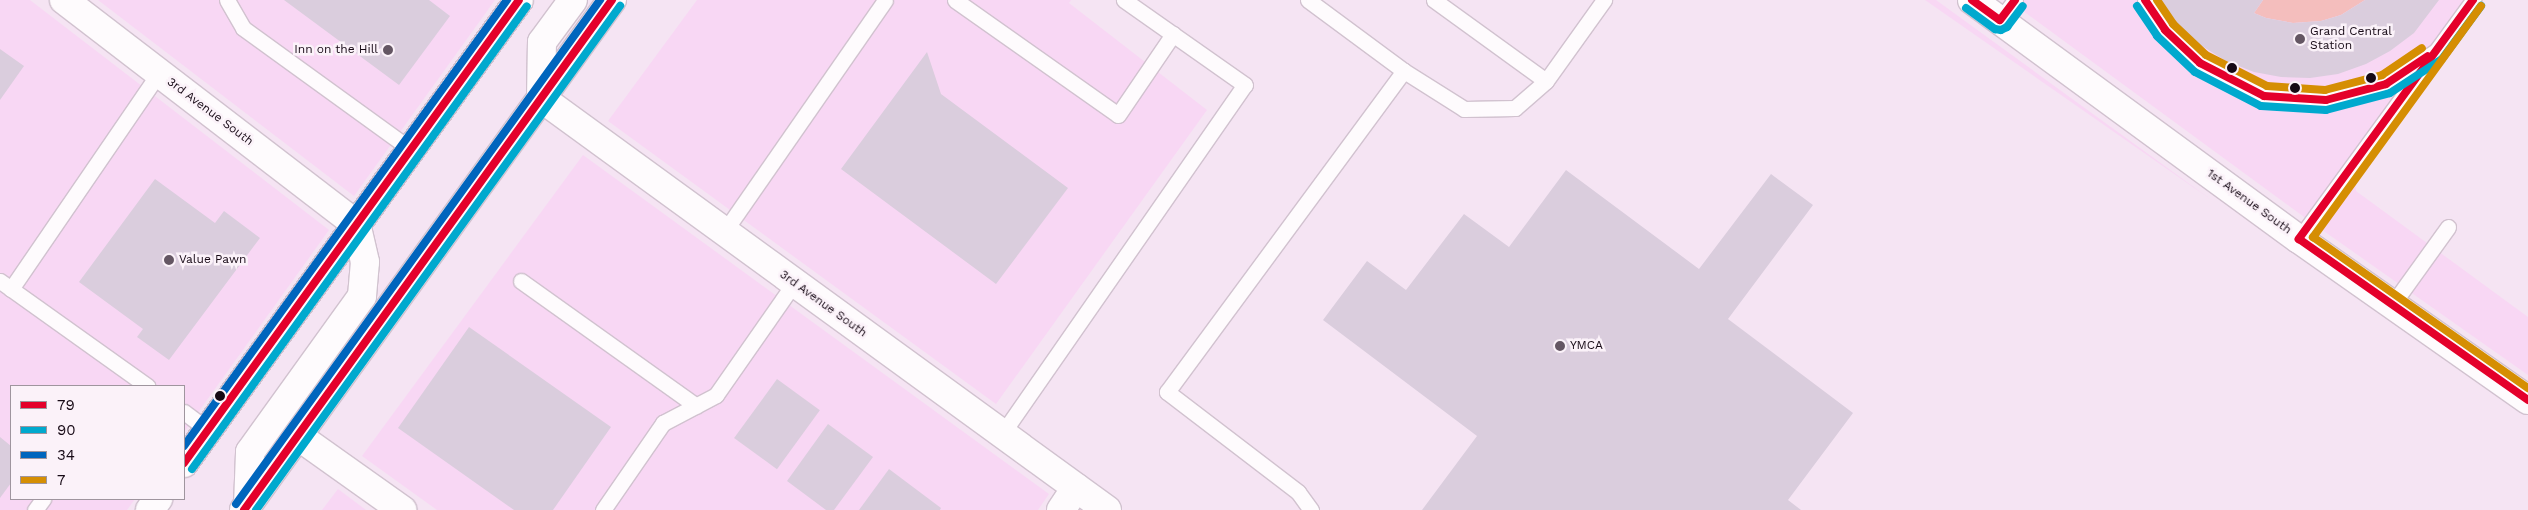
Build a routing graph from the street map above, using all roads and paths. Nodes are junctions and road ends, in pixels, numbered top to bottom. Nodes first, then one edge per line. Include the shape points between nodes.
1 (64, 0) edge
2 (226, 0) edge
3 (573, 0) edge
4 (612, 0) edge
5 (885, 0) edge
6 (955, 0) edge
7 (1124, 0) edge
8 (1308, 0) edge
9 (1434, 0) edge
10 (1604, 0) edge
11 (1972, 0) edge
12 (2145, 0) edge
13 (2473, 0) edge
14 (515, 1) edge
15 (2007, 10) edge
16 (1173, 34) junction
17 (2436, 51) junction
18 (1404, 71) junction
19 (159, 73) junction
20 (1546, 81) junction
21 (540, 98) junction
22 (410, 150) junction
23 (356, 224) junction
24 (2448, 227) dead end
25 (724, 232) junction
26 (2299, 239) junction
27 (521, 281) dead end
28 (794, 283) junction
29 (6, 285) edge
30 (2392, 305) junction
31 (130, 381) edge
32 (144, 385) edge
33 (2528, 400) edge
34 (696, 406) junction
35 (185, 413) edge
36 (208, 430) junction
37 (1002, 434) junction
38 (298, 436) junction
39 (185, 462) edge
40 (1076, 488) junction
41 (246, 507) edge
42 (402, 510) edge
43 (603, 510) edge
44 (1061, 510) edge
45 (1106, 510) edge
46 (1311, 510) edge

1 - 19 main road, 3rd Avenue South
2 - 22 lane via 243,28
3 - 21 main road via 542,42
4 - 21 main road
5 - 25 lane
6 - 16 lane via 1118,115
7 - 16 lane
8 - 18 lane
9 - 20 lane
10 - 20 lane
11 - 15 main road, 1st Avenue South
12 - 17 lane via 2165,30 2200,63 2264,96 2326,100 2386,84
13 - 17 lane
14 - 22 main road
15 - 26 main road, 1st Avenue South
16 - 37 lane via 1245,85
17 - 26 lane
18 - 20 lane via 1464,110 1515,108
18 - 46 lane via 1167,392 1298,492
19 - 23 main road, 3rd Avenue South
19 - 29 lane
21 - 25 main road, 3rd Avenue South
21 - 38 main road
22 - 23 main road
23 - 36 main road
23 - 41 main road via 365,262 362,296 250,452
24 - 30 lane
25 - 28 main road, 3rd Avenue South
26 - 30 main road, 1st Avenue South
27 - 34 lane
28 - 34 lane via 716,395
28 - 37 main road, 3rd Avenue South
29 - 31 lane
30 - 33 main road, 1st Avenue South
31 - 32 lane
34 - 43 lane via 663,424
35 - 36 lane
36 - 39 main road
37 - 40 main road, 3rd Avenue South
38 - 41 main road
38 - 42 main road
40 - 44 main road
40 - 45 main road, 3rd Avenue South

